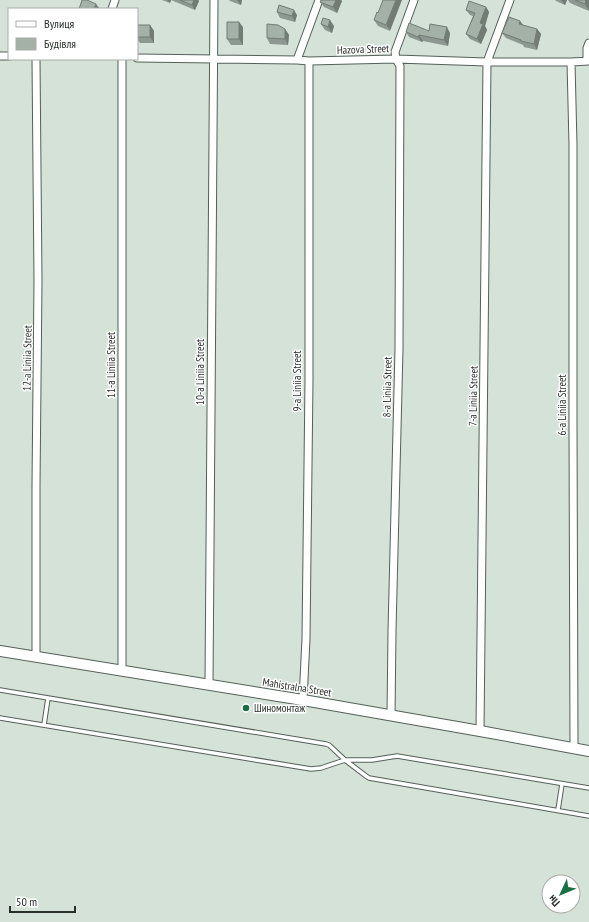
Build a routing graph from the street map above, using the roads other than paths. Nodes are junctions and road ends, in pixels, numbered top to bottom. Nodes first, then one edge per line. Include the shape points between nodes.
1 (214, 0) edge
2 (319, 0) edge
3 (414, 0) edge
4 (510, 0) edge
5 (589, 43) edge
6 (138, 58) edge
7 (214, 59) junction
8 (396, 59) junction
9 (36, 60) edge
10 (122, 60) edge
11 (297, 60) junction
12 (309, 61) junction
13 (588, 61) edge
14 (487, 62) junction
15 (571, 62) junction
16 (0, 651) edge
17 (36, 656) junction
18 (122, 671) junction
19 (209, 685) junction
20 (0, 690) edge
21 (48, 698) junction
22 (303, 700) junction
23 (391, 716) junction
24 (0, 718) edge
25 (44, 726) junction
26 (480, 731) junction
27 (574, 748) junction
28 (589, 751) edge
29 (344, 760) junction
30 (562, 784) junction
31 (589, 788) edge
32 (558, 810) junction
33 (589, 816) edge

1 - 7 street, 10-a Liniia Street
2 - 11 street
3 - 8 street via 395,52
4 - 14 street, 7-a Liniia Street
5 - 13 street
6 - 7 street, Hazova Street
7 - 11 street, Hazova Street
7 - 19 street, 10-a Liniia Street
8 - 12 street, Hazova Street
8 - 14 street, Hazova Street
8 - 23 street, 8-a Liniia Street via 400,66 399,342
9 - 17 street, 12-a Liniia Street
10 - 18 street, 11-a Liniia Street
11 - 12 street, Hazova Street
12 - 22 street, 9-a Liniia Street via 309,380
13 - 15 street, Hazova Street
14 - 15 street, Hazova Street
14 - 26 street, 7-a Liniia Street
15 - 27 street, 6-a Liniia Street
16 - 17 street, Mahistralna Street
17 - 18 street, Mahistralna Street
18 - 19 street, Mahistralna Street
19 - 22 street, Mahistralna Street
20 - 21 lane
21 - 25 lane
21 - 29 lane via 326,744
22 - 23 street, Mahistralna Street
23 - 26 street, Mahistralna Street
24 - 25 lane
25 - 29 lane via 311,769
26 - 27 street, Mahistralna Street
27 - 28 street, Mahistralna Street
29 - 30 lane via 372,760 397,756
29 - 32 lane via 376,780
30 - 31 lane
30 - 32 lane
32 - 33 lane

